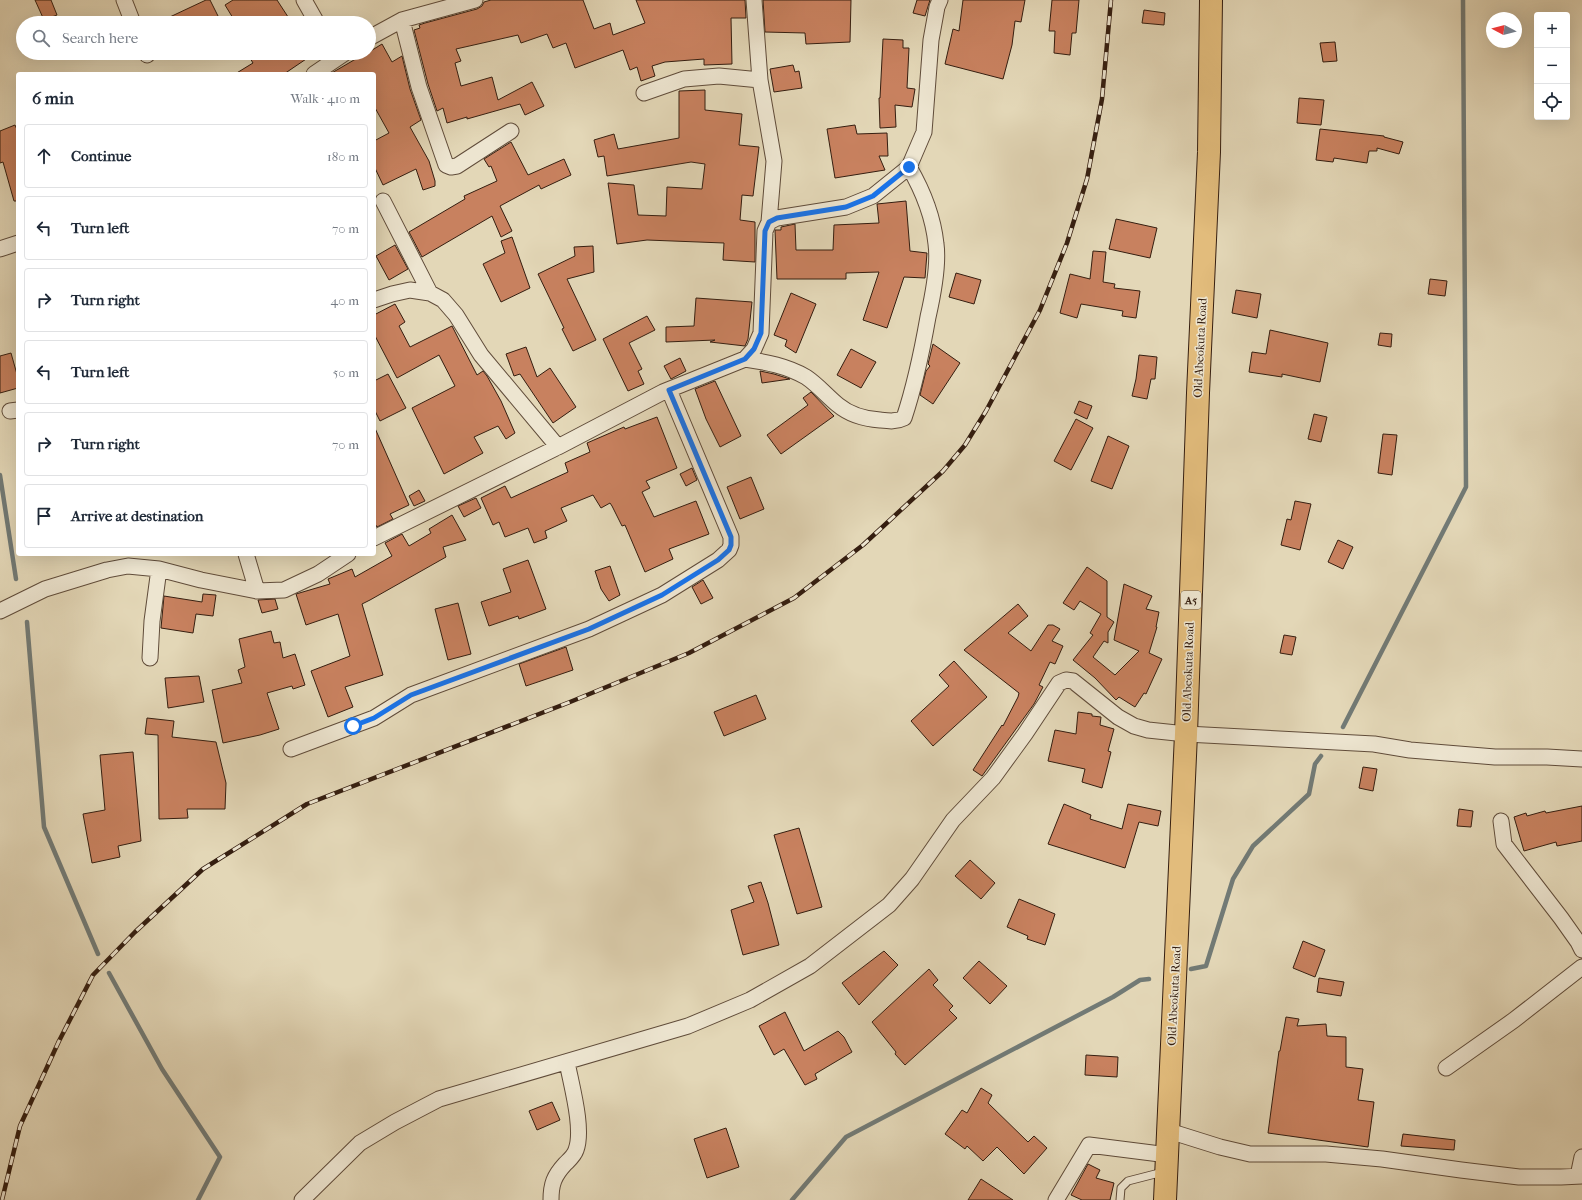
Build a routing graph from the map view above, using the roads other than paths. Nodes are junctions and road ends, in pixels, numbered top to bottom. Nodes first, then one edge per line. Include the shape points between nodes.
1 (124, 0) edge
2 (304, 0) edge
3 (475, 0) edge
4 (754, 0) edge
5 (940, 0) edge
6 (1211, 0) edge
7 (131, 16) edge
8 (313, 16) edge
9 (402, 20) junction
10 (376, 34) edge
11 (332, 60) edge
12 (316, 72) edge
13 (760, 80) junction
14 (644, 93) dead end
15 (511, 131) dead end
16 (909, 167) junction
17 (383, 201) dead end
18 (769, 222) junction
19 (16, 244) edge
20 (0, 249) edge
21 (430, 293) junction
22 (376, 299) edge
23 (745, 359) junction
24 (669, 390) junction
25 (558, 447) junction
26 (376, 537) edge
27 (247, 556) edge
28 (345, 556) edge
29 (159, 569) junction
30 (257, 591) junction
31 (0, 611) edge
32 (150, 658) dead end
33 (1186, 734) junction
34 (291, 749) dead end
35 (1582, 759) edge
36 (1501, 821) dead end
37 (1582, 950) edge
38 (1582, 967) edge
39 (567, 1062) junction
40 (1446, 1068) dead end
41 (1169, 1131) junction
42 (1582, 1157) edge
43 (1167, 1163) junction
44 (1580, 1176) edge
45 (302, 1200) edge
46 (551, 1200) edge
47 (1056, 1200) edge
48 (1120, 1200) edge
49 (1165, 1200) edge

1 - 7 street
2 - 8 street
3 - 9 street
4 - 13 street
5 - 16 street via 931,40 924,132
6 - 33 highway, Old Abeokuta Road / A5 via 1209,152
9 - 10 street
9 - 15 street via 419,87 446,165 457,166
11 - 12 street
13 - 14 street via 720,76 684,79
13 - 18 street via 774,161
16 - 18 street via 873,196 846,207 777,218
16 - 23 street via 929,207 937,245 935,284 920,362 904,418 898,421 885,421 856,416 792,370 771,363
17 - 21 street
18 - 23 street via 765,231 761,333 754,349
19 - 20 street
21 - 22 street via 410,290
21 - 25 street via 444,300 481,355
23 - 24 street
24 - 25 street
24 - 34 street via 731,537 729,550 701,572 662,595 589,629 411,695 374,718
25 - 26 street
27 - 30 street
28 - 30 street via 318,574 284,590
29 - 30 street
29 - 31 street via 128,566 107,570 45,589
29 - 32 street
33 - 35 street via 1374,744 1410,750 1495,757
33 - 39 street via 1134,726 1118,717 1072,681 1059,683 993,778 953,820 912,879 890,905 844,941 810,966 750,1000 688,1026
33 - 41 highway, Old Abeokuta Road / A5
36 - 37 street via 1504,844 1561,918
38 - 40 street via 1514,1020
39 - 45 street via 439,1099 394,1122 360,1143
39 - 46 street via 577,1115 578,1137 573,1156 557,1173 551,1188
41 - 43 highway, Old Abeokuta Road / A5
41 - 44 street via 1250,1154 1326,1154 1519,1177
42 - 44 street
43 - 47 street via 1089,1145
43 - 48 lane via 1128,1181 1121,1188
43 - 49 highway, Old Abeokuta Road / A5

